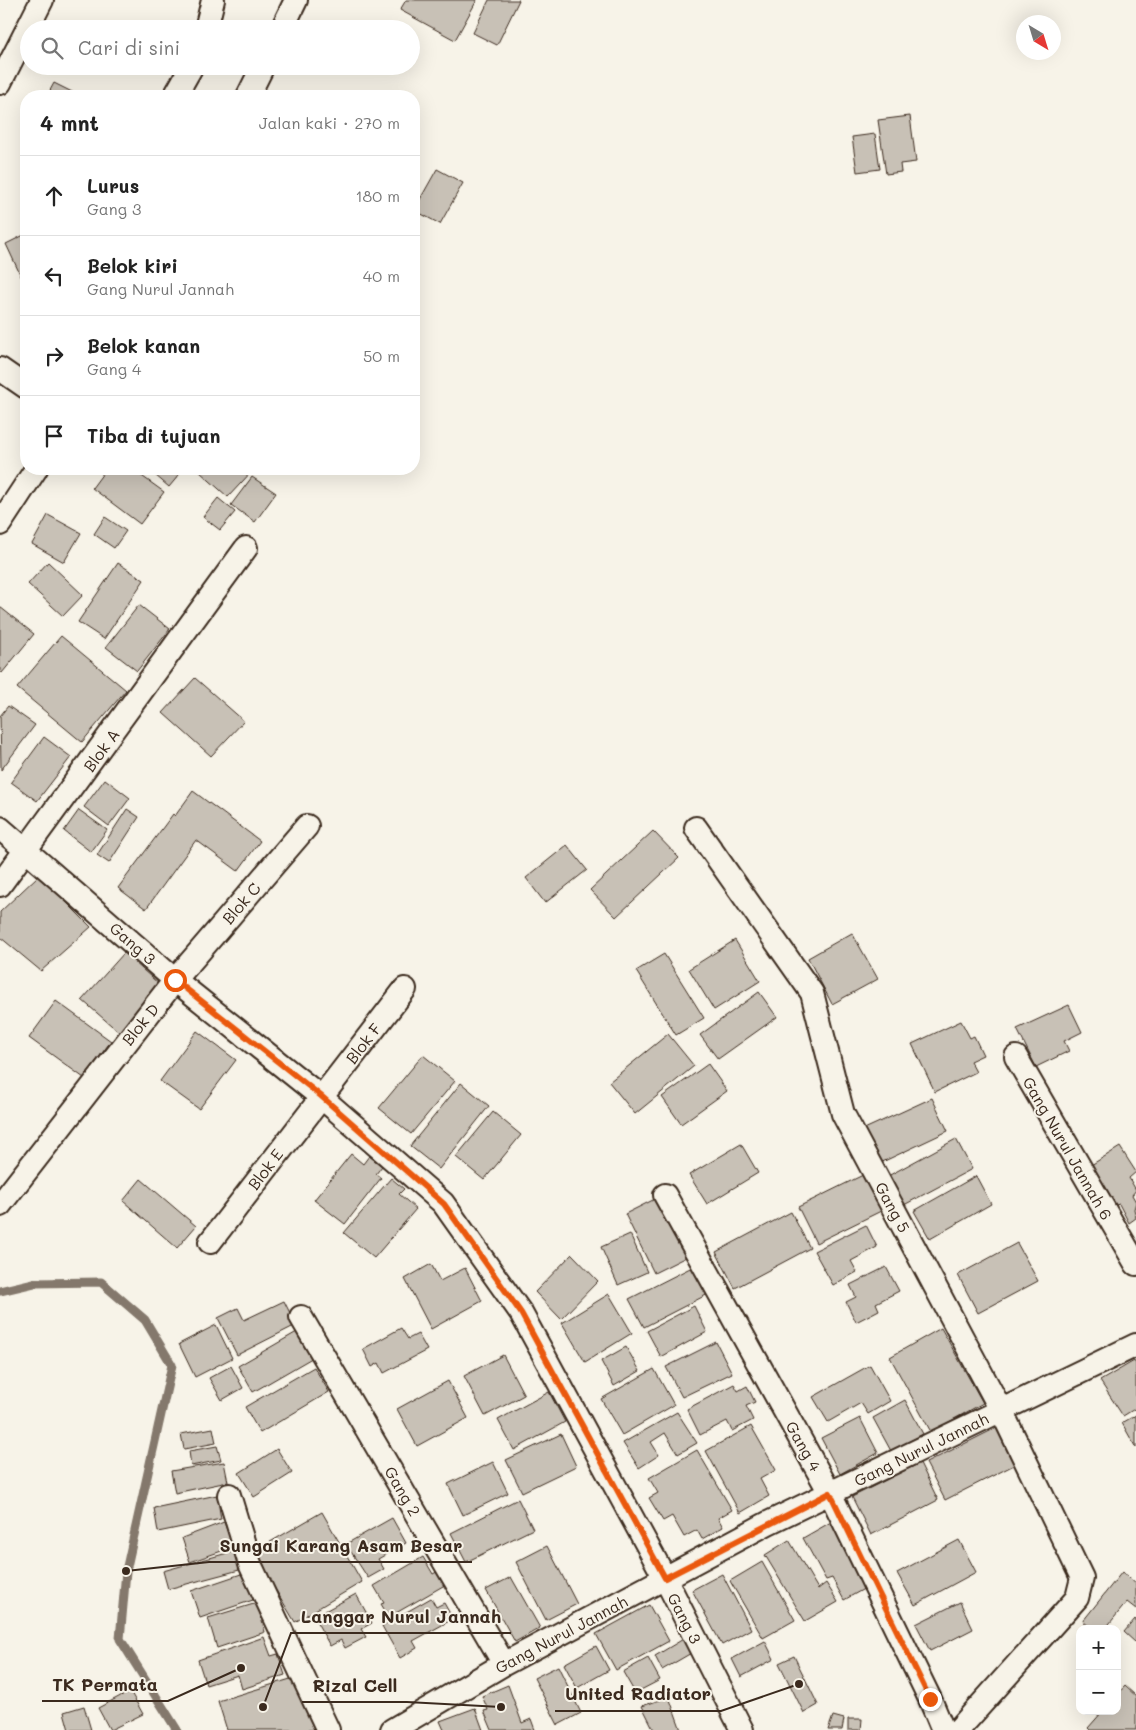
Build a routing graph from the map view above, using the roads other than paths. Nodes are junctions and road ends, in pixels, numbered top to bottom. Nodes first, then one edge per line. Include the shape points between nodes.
1 (42, 0) edge
2 (213, 0) edge
3 (296, 0) edge
4 (32, 20) edge
5 (208, 20) edge
6 (286, 20) edge
7 (20, 43) edge
8 (187, 75) edge
9 (258, 75) edge
10 (0, 83) edge
11 (178, 90) edge
12 (251, 90) edge
13 (0, 369) edge
14 (20, 383) edge
15 (32, 475) edge
16 (0, 524) edge
17 (246, 548) dead end
18 (307, 826) dead end
19 (0, 828) edge
20 (696, 828) dead end
21 (27, 851) junction
22 (0, 885) edge
23 (175, 980) junction
24 (405, 989) dead end
25 (1016, 1057) dead end
26 (321, 1096) junction
27 (665, 1194) dead end
28 (0, 1205) edge
29 (210, 1242) dead end
30 (1136, 1264) edge
31 (301, 1317) dead end
32 (1136, 1345) edge
33 (1001, 1410) junction
34 (830, 1493) junction
35 (229, 1495) dead end
36 (665, 1578) junction
37 (504, 1664) junction
38 (328, 1730) edge
39 (392, 1730) edge
40 (742, 1730) edge
41 (943, 1730) edge
42 (958, 1730) edge

1 - 4 street
2 - 5 street
3 - 6 street
7 - 10 street
8 - 11 street
9 - 12 street
13 - 14 street
15 - 16 street
17 - 21 street, Blok A
18 - 23 street, Blok C
19 - 21 street, Gang 3
20 - 33 street, Gang 5 via 812,993 844,1114
21 - 22 street, Blok A
21 - 23 street, Gang 3
23 - 26 street, Gang 3
23 - 28 street, Blok D
24 - 26 street, Blok F
25 - 30 street, Gang Nurul Jannah 6
26 - 29 street, Blok E
26 - 36 street, Gang 3 via 444,1204 521,1313
27 - 34 street, Gang 4
31 - 37 street, Gang 2
32 - 33 street, Gang Nurul Jannah
33 - 34 street, Gang Nurul Jannah
33 - 42 street, Gang 5 via 1082,1578 1081,1588 1077,1598
34 - 36 street, Gang Nurul Jannah
34 - 41 street, Gang 4
35 - 38 street via 250,1564
36 - 37 street, Gang Nurul Jannah
36 - 40 street, Gang 3
37 - 39 street, Gang Nurul Jannah

